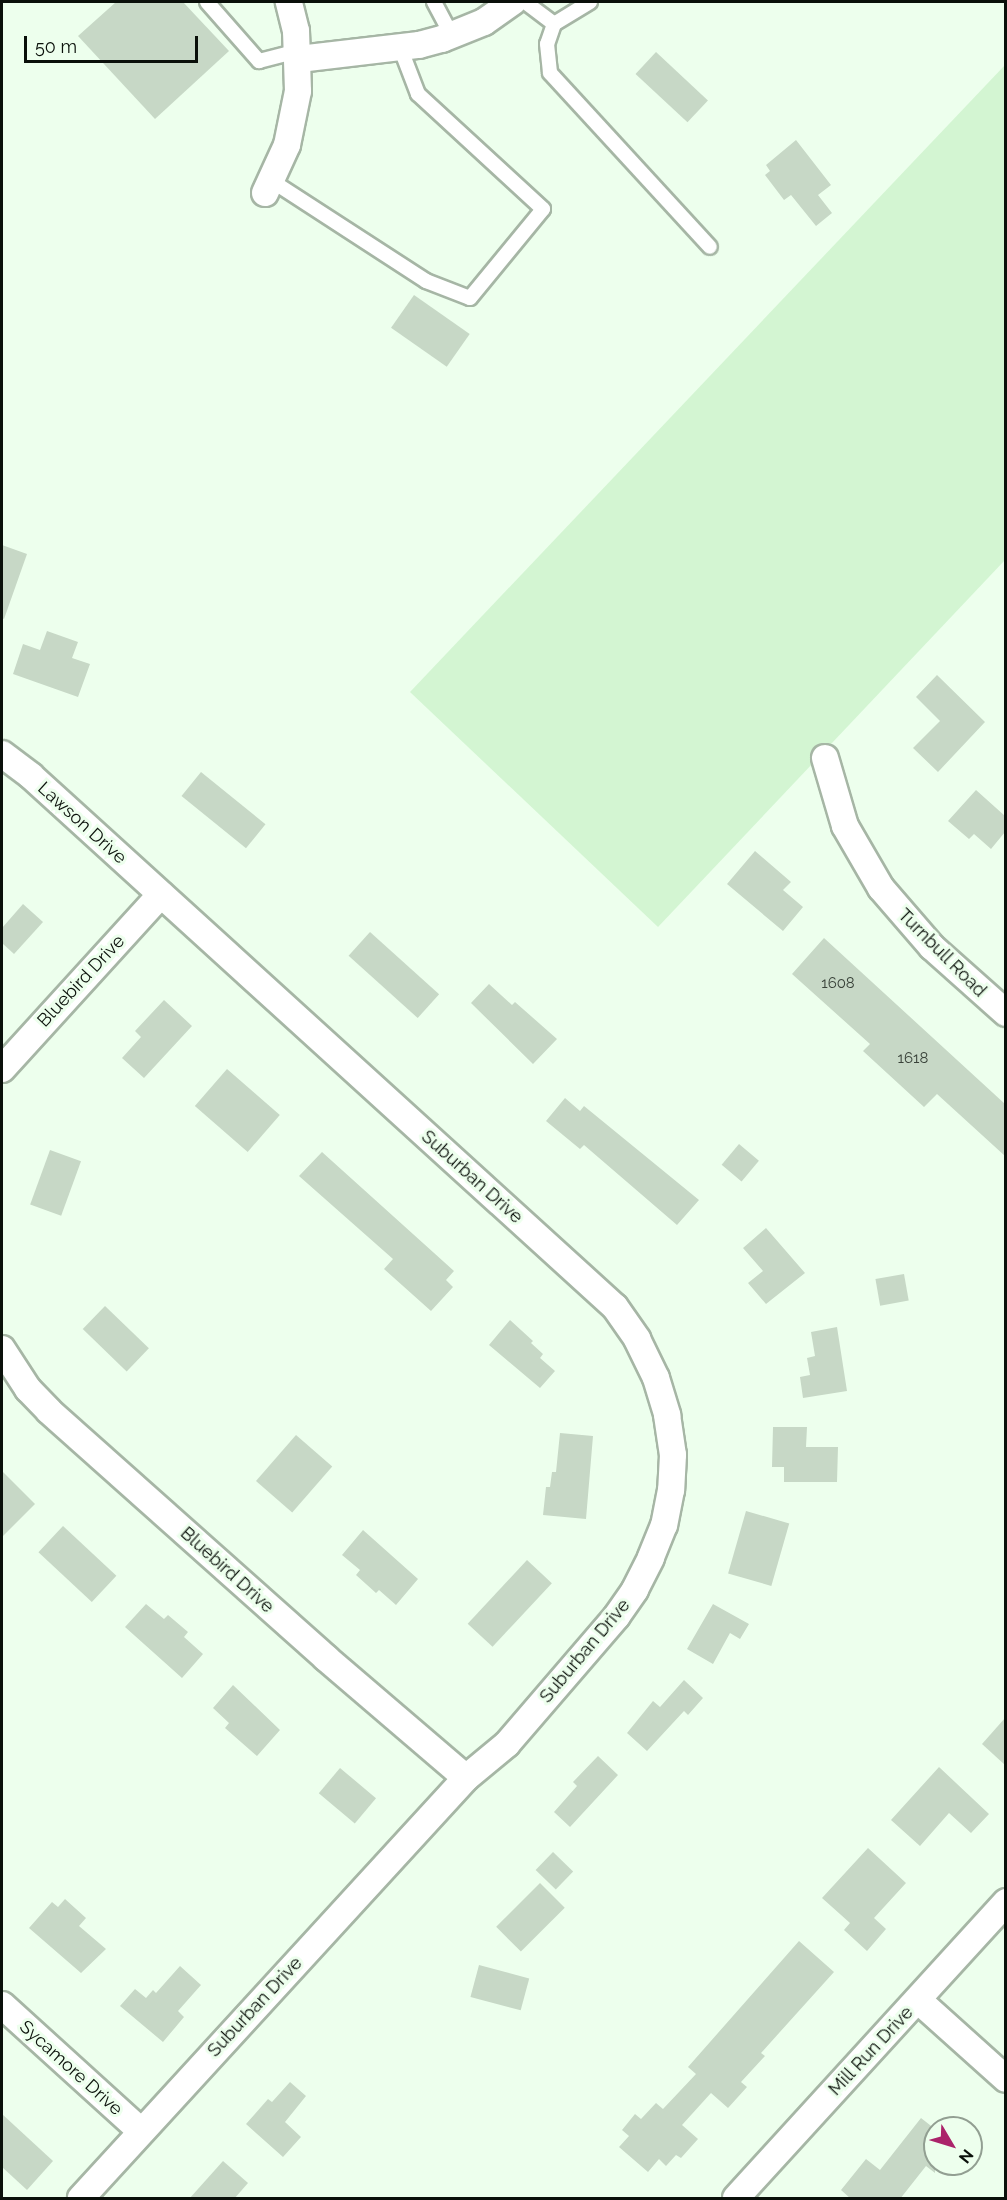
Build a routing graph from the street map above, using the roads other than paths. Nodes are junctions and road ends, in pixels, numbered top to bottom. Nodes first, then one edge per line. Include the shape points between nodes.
1 (207, 2) edge
2 (289, 2) edge
3 (434, 2) edge
4 (513, 2) edge
5 (525, 2) edge
6 (590, 2) edge
7 (554, 24) junction
8 (452, 36) junction
9 (400, 48) junction
10 (298, 55) junction
11 (269, 187) joint
12 (710, 247) dead end
13 (2, 754) edge
14 (825, 759) dead end
15 (161, 894) junction
16 (1005, 1013) edge
17 (2, 1069) edge
18 (2, 1349) edge
19 (466, 1778) junction
20 (1005, 1902) edge
21 (918, 2000) junction
22 (2, 2005) edge
23 (1005, 2079) edge
24 (141, 2131) junction
25 (81, 2199) edge
26 (736, 2199) edge

1 - 10 lane via 259,61
2 - 10 street
3 - 8 lane
4 - 8 street via 484,22
5 - 7 lane
6 - 7 lane
7 - 12 lane via 547,44 547,62 557,83
8 - 9 street
9 - 10 street
9 - 11 lane via 418,94 543,209 470,298 426,281
10 - 11 street via 293,126
13 - 15 street, Lawson Drive
14 - 16 street, Turnbull Road via 845,826 881,888 932,947
15 - 17 street, Bluebird Drive
15 - 19 street, Suburban Drive via 615,1307 637,1339 656,1378 673,1455 666,1513 651,1558 617,1616 507,1744
18 - 19 street, Bluebird Drive via 28,1389 49,1411
19 - 24 street, Suburban Drive
20 - 21 street, Mill Run Drive
21 - 23 street
21 - 26 street, Mill Run Drive
22 - 24 street, Sycamore Drive
24 - 25 street, Suburban Drive

